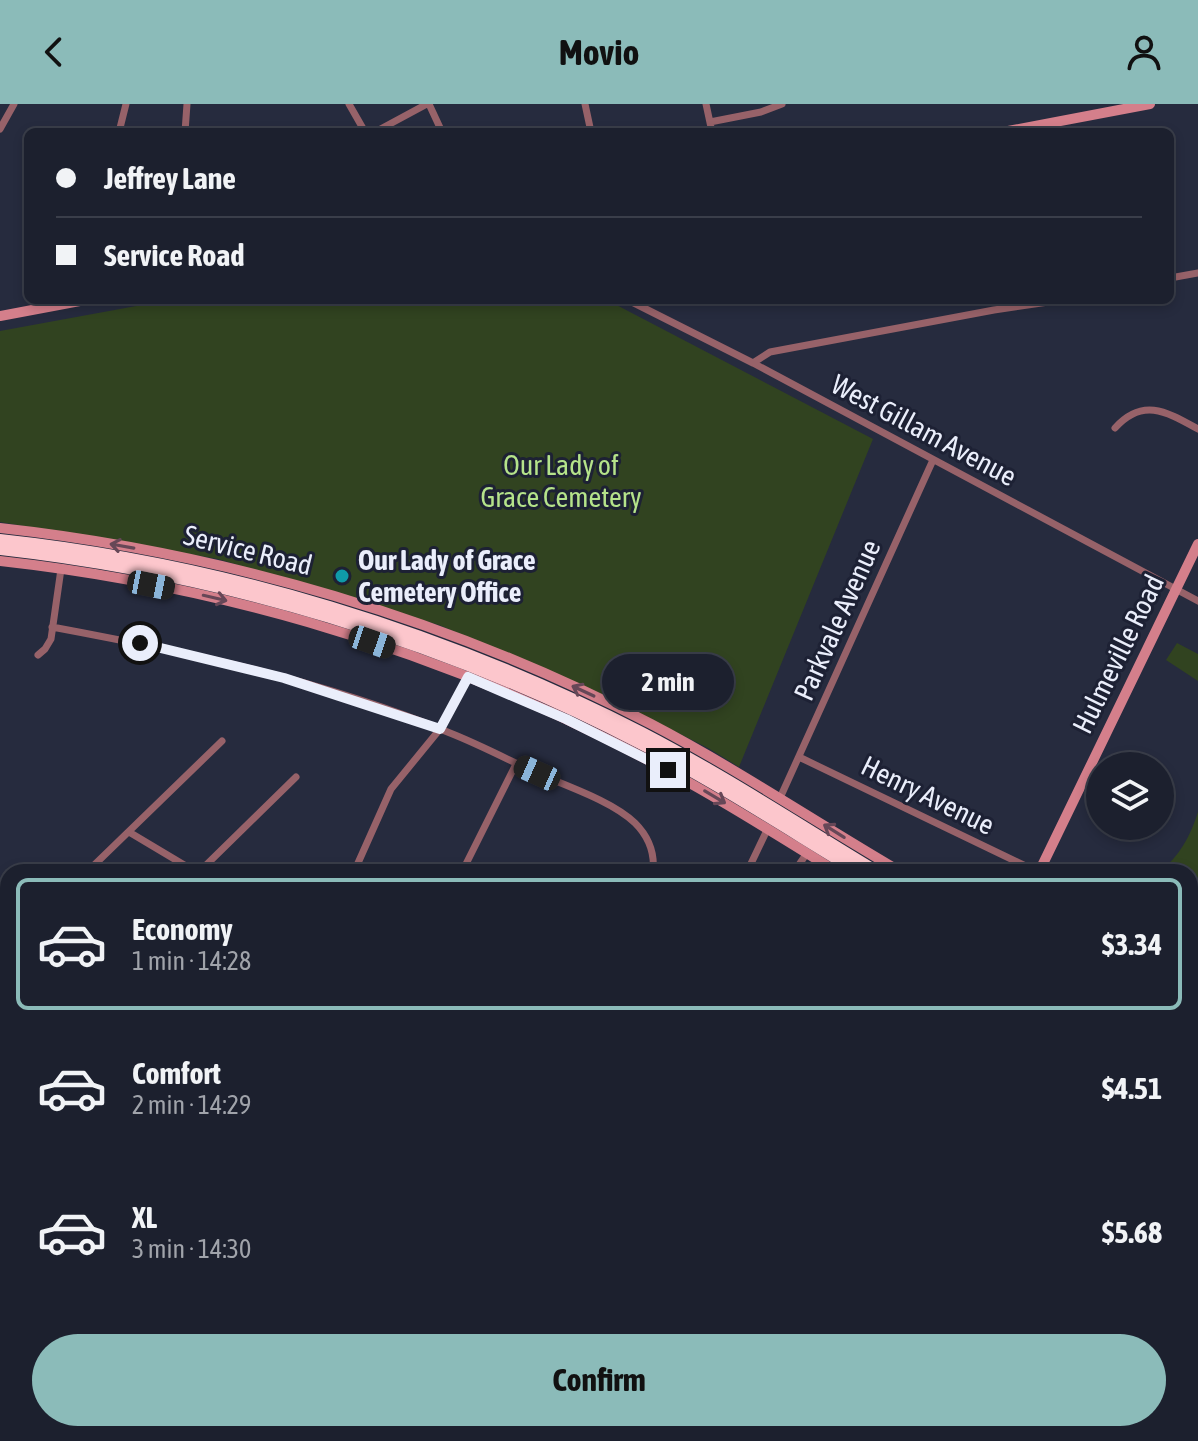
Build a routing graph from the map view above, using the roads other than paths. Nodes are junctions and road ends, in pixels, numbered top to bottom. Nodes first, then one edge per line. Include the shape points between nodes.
1 (14, 104) edge
2 (126, 104) edge
3 (187, 104) edge
4 (349, 104) edge
5 (428, 104) edge
6 (585, 104) edge
7 (706, 104) edge
8 (782, 104) edge
9 (1150, 104) edge
10 (710, 122) junction
11 (120, 128) edge
12 (185, 128) edge
13 (363, 128) edge
14 (383, 128) edge
15 (440, 128) edge
16 (590, 128) edge
17 (711, 128) edge
18 (1024, 128) edge
19 (0, 129) edge
20 (1198, 273) edge
21 (1174, 277) edge
22 (64, 304) edge
23 (636, 304) edge
24 (1035, 304) edge
25 (0, 316) edge
26 (753, 363) junction
27 (1115, 428) dead end
28 (1198, 429) edge
29 (933, 460) junction
30 (0, 528) edge
31 (0, 540) edge
32 (1198, 544) edge
33 (0, 549) edge
34 (0, 560) edge
35 (60, 563) junction
36 (1177, 588) junction
37 (1198, 601) edge
38 (52, 627) junction
39 (38, 655) dead end
40 (468, 677) junction
41 (440, 729) junction
42 (222, 741) dead end
43 (799, 757) junction
44 (516, 764) junction
45 (296, 777) dead end
46 (780, 798) junction
47 (768, 828) junction
48 (129, 832) junction
49 (807, 853) junction
50 (95, 864) edge
51 (184, 864) edge
52 (206, 864) edge
53 (358, 864) edge
54 (466, 864) edge
55 (652, 864) edge
56 (751, 864) edge
57 (799, 864) edge
58 (824, 864) edge
59 (846, 864) edge
60 (864, 864) edge
61 (888, 864) edge
62 (1022, 864) edge
63 (1043, 864) edge

1 - 19 street
2 - 11 street
3 - 12 street
4 - 13 street
5 - 14 street
5 - 15 street
6 - 16 street
7 - 10 street
8 - 10 street
9 - 18 street
10 - 17 street
20 - 21 street
22 - 25 street
23 - 26 street, West Gillam Avenue
24 - 26 street via 770,352
26 - 29 street, West Gillam Avenue
27 - 28 street via 1148,409
29 - 36 street, West Gillam Avenue
29 - 43 street, Parkvale Avenue
46 -> 30 street, Service Road via 580,689 400,617 215,565
31 - 60 highway via 124,558 250,585 469,655 655,740
32 - 36 street, Hulmeville Road
33 - 35 highway
34 - 35 highway
35 - 38 street
35 -> 40 street, Service Road via 281,615
35 - 59 highway via 172,577 248,594 465,664 651,748
36 - 37 street, West Gillam Avenue
36 - 63 street, Hulmeville Road
38 - 39 street via 48,646
38 - 41 street via 255,670
40 - 41 street
40 -> 47 street, Service Road via 600,735
41 - 44 street
41 - 53 street via 391,789
42 - 48 street
43 - 46 street, Parkvale Avenue
43 - 62 street, Henry Avenue
44 - 54 street
44 - 55 street via 634,823 650,846
45 - 52 street
61 -> 46 street, Service Road
47 - 49 street, Service Road
47 - 56 street
48 - 50 street
48 - 51 street
49 - 57 street
49 - 58 street, Service Road

